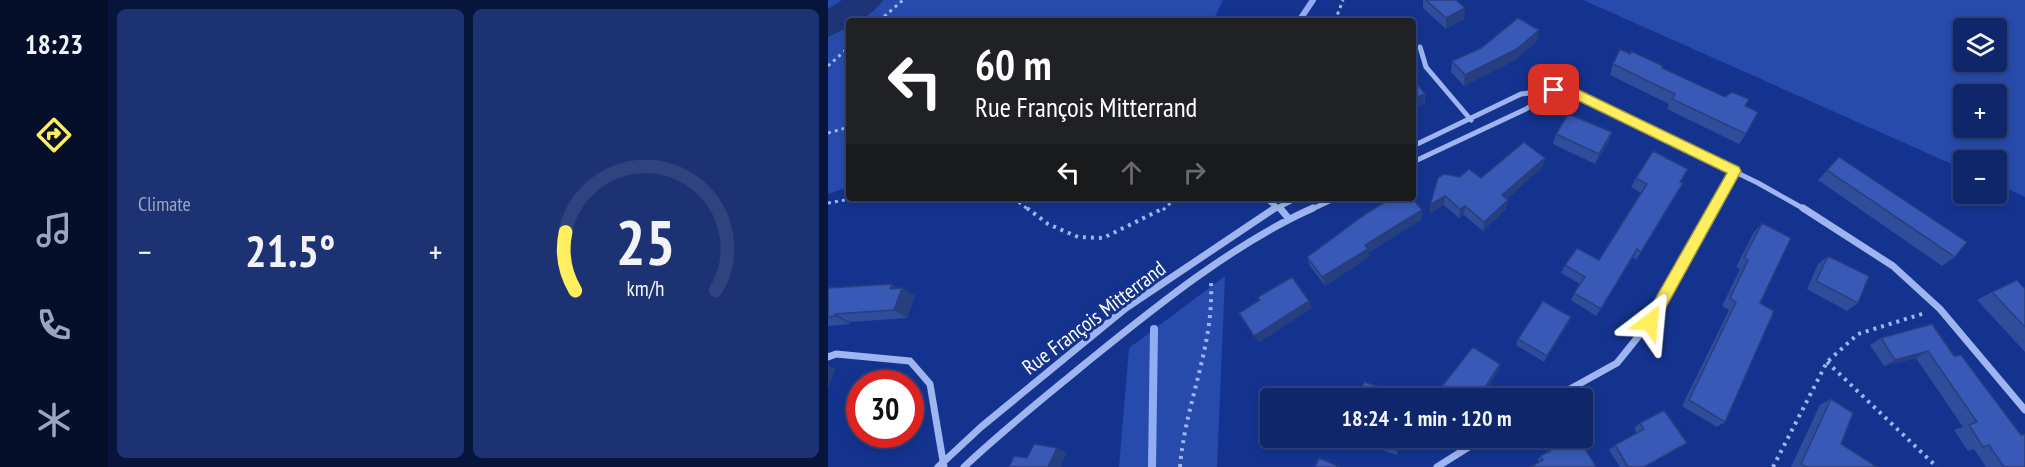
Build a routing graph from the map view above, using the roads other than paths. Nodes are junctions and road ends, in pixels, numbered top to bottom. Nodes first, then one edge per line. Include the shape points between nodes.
1 (1420, 47) dead end
2 (1554, 90) junction
3 (1471, 120) junction
4 (1416, 145) edge
5 (1416, 161) edge
6 (1735, 171) junction
7 (1270, 201) edge
8 (1290, 201) edge
9 (1329, 201) edge
10 (1278, 206) junction
11 (1289, 219) junction
12 (828, 357) edge
13 (1572, 388) edge
14 (2025, 410) edge
15 (1467, 448) edge
16 (942, 465) edge
17 (964, 467) edge
18 (1437, 467) edge

1 - 3 street via 1426,67
2 - 3 street via 1521,93
2 - 5 street via 1526,109
2 - 6 street via 1572,92
3 - 4 street
6 - 13 street via 1650,322 1617,363
6 - 14 street via 1826,221 1893,266 1940,309
7 - 10 street
8 - 10 street, Rue François Mitterrand
9 - 11 street, Rue François Mitterrand
10 - 11 street
10 - 16 street, Rue François Mitterrand via 1126,308 981,427
11 - 17 street, Rue François Mitterrand via 1143,317
12 - 16 street via 836,354 910,361 930,384
15 - 18 street

